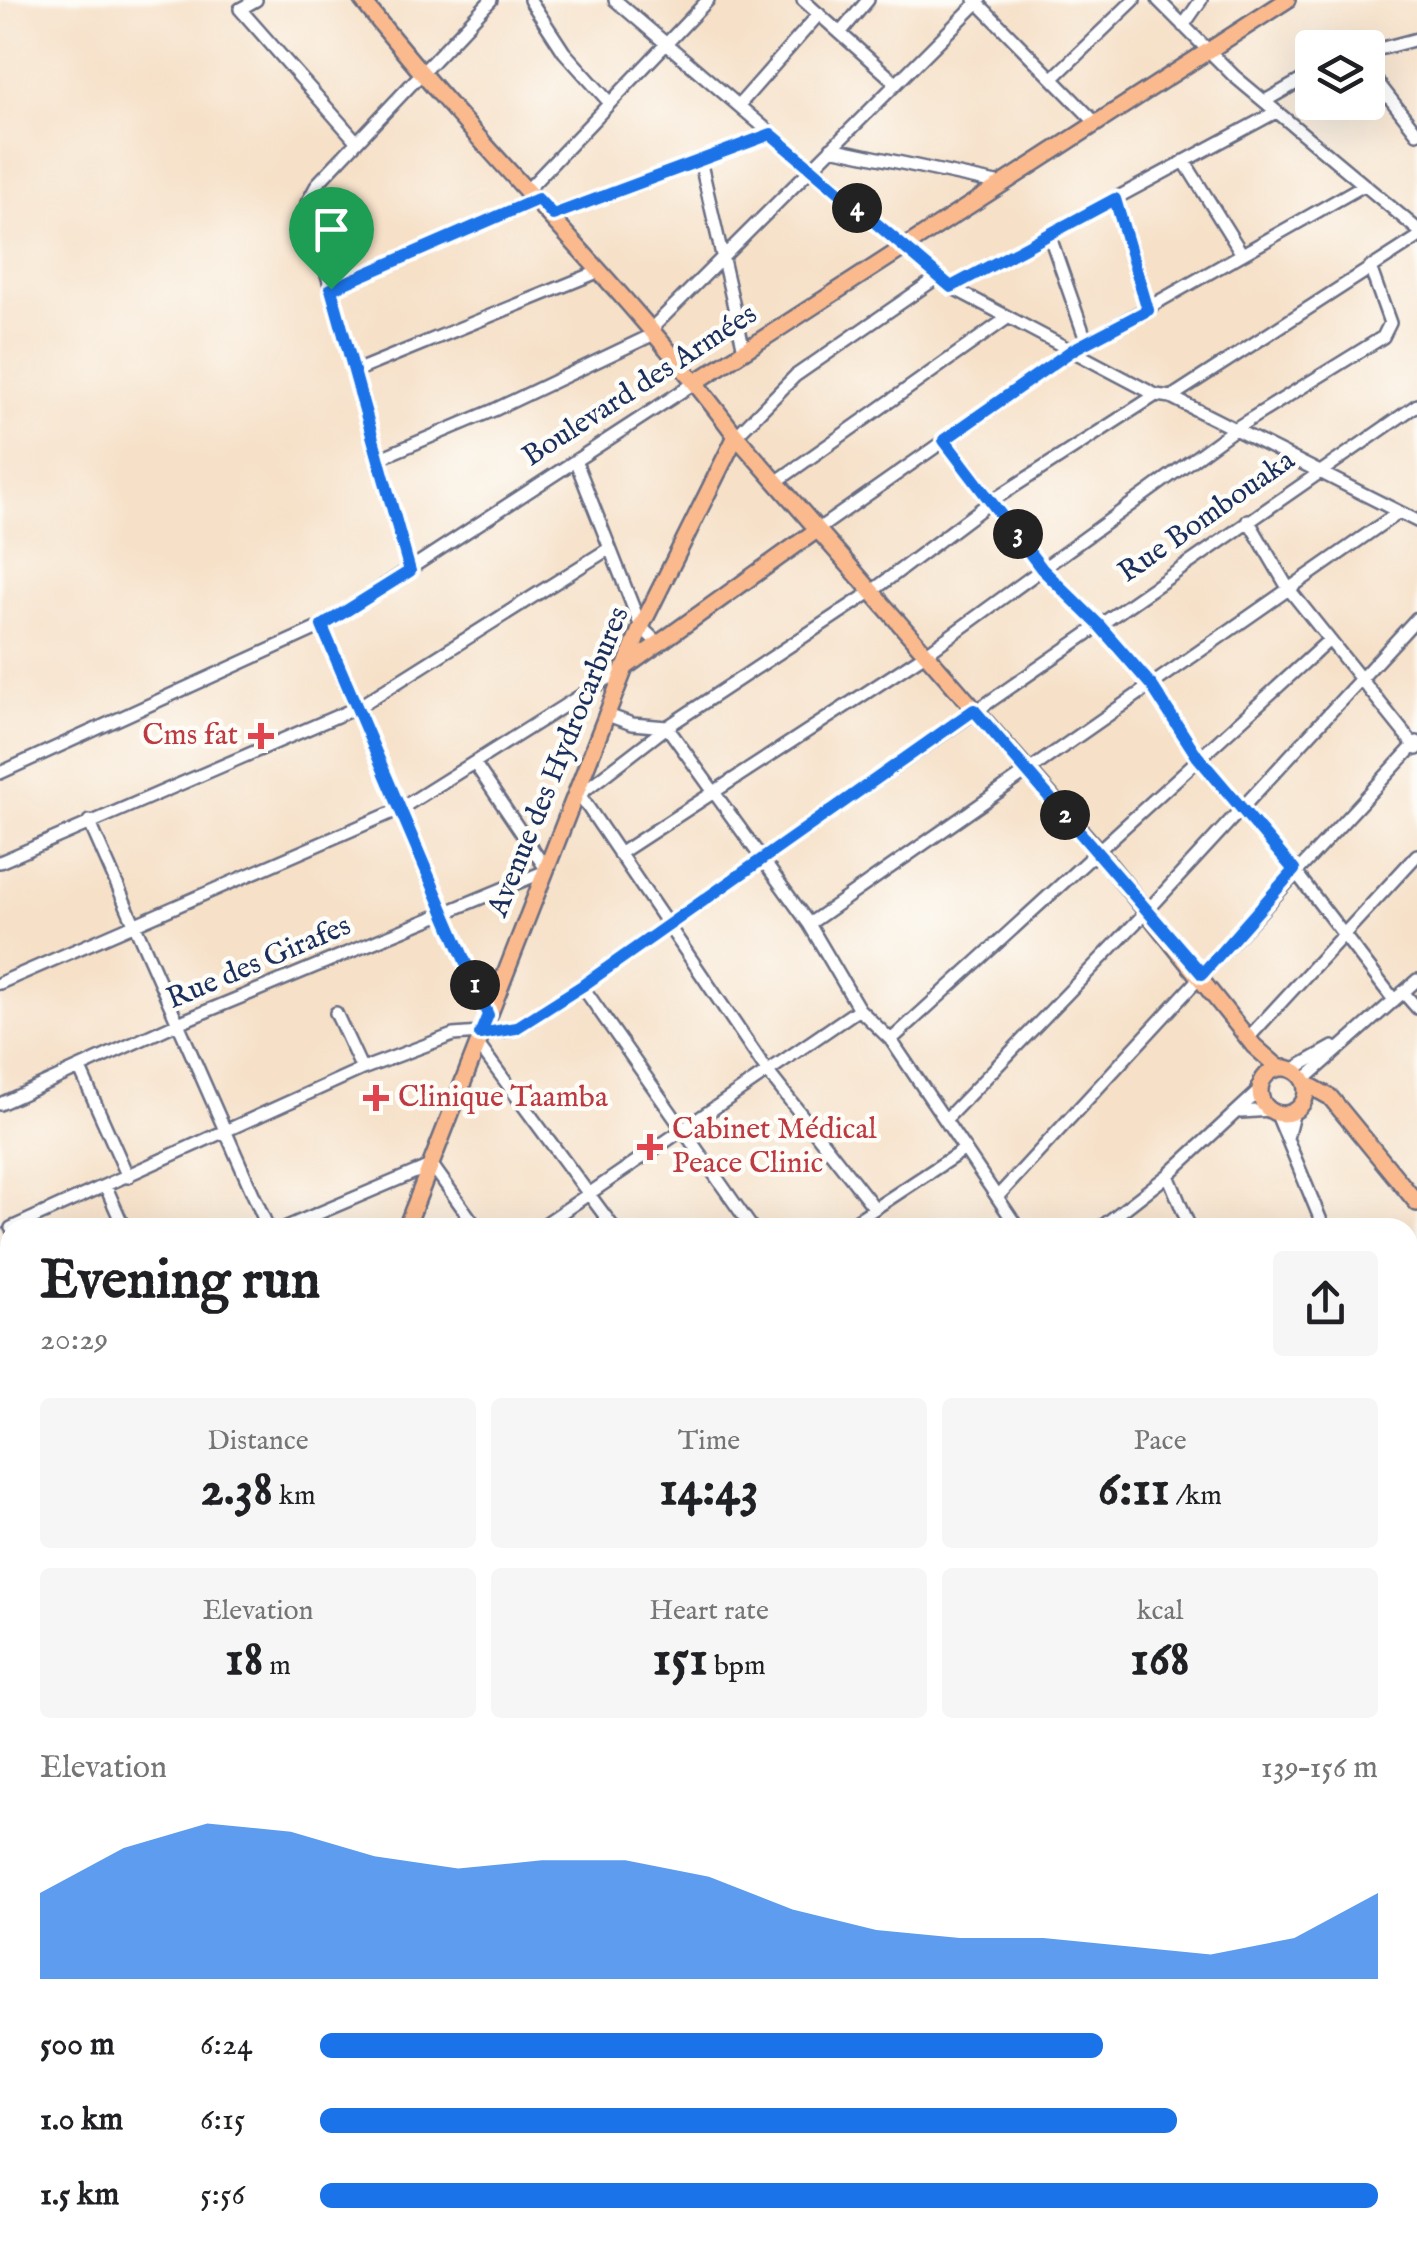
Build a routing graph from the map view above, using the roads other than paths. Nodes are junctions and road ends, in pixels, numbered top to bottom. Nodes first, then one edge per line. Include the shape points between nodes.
1 (256, 0) edge
2 (362, 0) edge
3 (491, 0) edge
4 (530, 0) edge
5 (614, 0) edge
6 (708, 0) edge
7 (803, 0) edge
8 (868, 0) edge
9 (1134, 0) edge
10 (1158, 0) edge
11 (1201, 0) edge
12 (1287, 0) edge
13 (978, 1) edge
14 (236, 5) edge
15 (819, 14) junction
16 (1183, 26) junction
17 (840, 33) junction
18 (1417, 39) edge
19 (668, 42) junction
20 (1385, 47) edge
21 (1208, 51) junction
22 (421, 76) junction
23 (1053, 78) junction
24 (896, 84) junction
25 (1295, 84) edge
26 (1385, 92) edge
27 (609, 102) junction
28 (1264, 102) junction
29 (739, 105) junction
30 (1276, 112) junction
31 (1096, 124) junction
32 (1417, 133) edge
33 (771, 134) junction
34 (356, 142) junction
35 (831, 148) junction
36 (700, 160) junction
37 (1184, 162) junction
38 (811, 168) junction
39 (1001, 184) junction
40 (1364, 186) junction
41 (534, 194) junction
42 (1115, 199) junction
43 (553, 215) junction
44 (1417, 230) edge
45 (1050, 234) junction
46 (1417, 238) edge
47 (902, 248) junction
48 (1242, 254) junction
49 (722, 255) junction
50 (1370, 268) junction
51 (600, 271) junction
52 (938, 277) junction
53 (951, 287) junction
54 (331, 289) junction
55 (1148, 310) junction
56 (1006, 319) junction
57 (652, 332) junction
58 (1087, 343) junction
59 (1074, 349) junction
60 (744, 350) junction
61 (353, 372) junction
62 (696, 382) junction
63 (1156, 395) junction
64 (1171, 396) junction
65 (1417, 405) edge
66 (1236, 428) junction
67 (736, 436) junction
68 (944, 440) junction
69 (378, 459) junction
70 (576, 462) junction
71 (1316, 470) junction
72 (776, 482) junction
73 (993, 500) junction
74 (1399, 512) junction
75 (1248, 520) junction
76 (1417, 521) edge
77 (817, 530) junction
78 (610, 548) junction
79 (1042, 569) junction
80 (410, 571) junction
81 (1288, 588) junction
82 (870, 592) junction
83 (1417, 618) edge
84 (1098, 624) junction
85 (322, 626) junction
86 (641, 627) junction
87 (1330, 640) junction
88 (660, 645) junction
89 (924, 654) junction
90 (624, 669) junction
91 (1361, 680) junction
92 (1152, 686) junction
93 (358, 707) junction
94 (974, 710) junction
95 (606, 714) junction
96 (667, 727) junction
97 (1416, 746) edge
98 (1197, 756) junction
99 (474, 764) junction
100 (0, 773) edge
101 (1026, 773) junction
102 (577, 791) junction
103 (712, 794) junction
104 (1242, 808) junction
105 (400, 809) junction
106 (89, 822) junction
107 (1098, 851) junction
108 (619, 854) junction
109 (1417, 854) edge
110 (762, 858) junction
111 (0, 862) edge
112 (542, 870) junction
113 (1294, 870) junction
114 (1148, 910) junction
115 (444, 912) junction
116 (135, 922) junction
117 (668, 922) junction
118 (809, 924) junction
119 (1344, 934) junction
120 (1202, 974) junction
121 (1417, 980) edge
122 (0, 983) edge
123 (582, 986) junction
124 (1399, 996) junction
125 (1417, 1008) edge
126 (859, 1009) junction
127 (336, 1013) dead end
128 (488, 1015) junction
129 (178, 1023) junction
130 (478, 1039) junction
131 (890, 1040) junction
132 (1252, 1041) junction
133 (80, 1069) junction
134 (362, 1069) junction
135 (767, 1071) junction
136 (1295, 1075) junction
137 (1262, 1085) junction
138 (0, 1104) edge
139 (1339, 1107) junction
140 (1296, 1109) junction
141 (1273, 1111) junction
142 (1240, 1112) junction
143 (946, 1118) junction
144 (225, 1130) junction
145 (681, 1130) junction
146 (1286, 1142) junction
147 (965, 1149) junction
148 (432, 1165) junction
149 (1168, 1175) junction
150 (128, 1177) junction
151 (106, 1186) junction
152 (590, 1191) junction
153 (998, 1195) junction
154 (1417, 1203) edge
155 (873, 1206) junction
156 (33, 1218) edge
157 (120, 1218) edge
158 (264, 1218) edge
159 (307, 1218) edge
160 (410, 1218) edge
161 (470, 1218) edge
162 (552, 1218) edge
163 (608, 1218) edge
164 (745, 1218) edge
165 (858, 1218) edge
166 (1012, 1218) edge
167 (1113, 1218) edge
168 (1186, 1218) edge
169 (1320, 1218) edge

1 - 14 street
2 - 22 main road
3 - 22 street
4 - 27 street
5 - 19 street
6 - 19 street
7 - 15 street
8 - 17 street
9 - 23 street
10 - 16 street
11 - 16 street
12 - 21 main road, Boulevard des Armées
13 - 23 street
13 - 24 street
14 - 34 street
15 - 17 street
15 - 29 street
16 - 21 street
17 - 24 street
18 - 20 street
19 - 27 street
19 - 29 street
21 - 28 street
21 - 31 main road, Boulevard des Armées
22 - 34 street
22 - 41 main road
23 - 31 street
24 - 35 street
25 - 28 street
26 - 32 street
27 - 41 street
28 - 30 street
29 - 33 street
30 - 37 street
30 - 40 street
31 - 39 main road, Boulevard des Armées
33 - 36 street
33 - 38 street
34 - 54 street via 308,197
35 - 38 street
35 - 39 street
36 - 43 street
36 - 49 street
37 - 42 street
37 - 48 street
38 - 47 street
38 - 49 street
39 - 47 main road, Boulevard des Armées
40 - 44 street
40 - 48 street
41 - 43 main road
41 - 54 street
42 - 45 street
42 - 55 street
43 - 51 main road
45 - 53 street
45 - 58 street
46 - 50 street
47 - 52 street
47 - 60 main road, Boulevard des Armées
48 - 55 street
49 - 57 street
49 - 60 street
50 - 64 street
50 - 66 street via 1388,331
51 - 57 main road
51 - 61 street
52 - 53 street
52 - 67 street via 795,376
53 - 56 street
54 - 61 street
55 - 58 street
56 - 59 street
56 - 72 street
57 - 62 main road
57 - 69 street
58 - 59 street
59 - 63 street
59 - 68 street
60 - 62 main road, Boulevard des Armées
61 - 69 street
62 - 67 main road
62 - 70 street, Boulevard des Armées
63 - 64 street
63 - 73 street
64 - 66 street
65 - 71 street, Rue Bombouaka
66 - 71 street
66 - 79 street
67 - 72 main road
67 - 86 main road, Avenue des Hydrocarbures
68 - 73 street
68 - 77 street
69 - 80 street
70 - 78 street
70 - 80 street, Boulevard des Armées
71 - 74 street
71 - 75 street, Rue Bombouaka
72 - 77 main road
73 - 79 street
73 - 82 street
74 - 76 street
74 - 81 street
75 - 81 street
75 - 84 street, Rue Bombouaka
77 - 82 main road
77 - 88 main road
78 - 86 street
78 - 93 street
79 - 84 street
79 - 89 street
80 - 85 street, Boulevard des Armées
81 - 87 street
81 - 92 street
82 - 89 main road
82 - 96 street
83 - 91 street
84 - 92 street
84 - 94 street, Rue Bombouaka
85 - 93 street
85 - 100 street, Boulevard des Armées
86 - 88 street
86 - 90 main road, Avenue des Hydrocarbures
87 - 91 street
87 - 98 street
88 - 90 main road
89 - 94 main road
89 - 103 street
90 - 95 main road, Avenue des Hydrocarbures
90 - 99 street
91 - 97 street
91 - 104 street
92 - 98 street
92 - 101 street
93 - 105 street
93 - 106 street
94 - 101 main road
94 - 110 street, Rue Bombouaka
95 - 96 street
95 - 102 main road, Avenue des Hydrocarbures
96 - 102 street
96 - 103 street
97 - 113 street
98 - 104 street
98 - 107 street
99 - 105 street
99 - 112 street
101 - 107 main road
101 - 118 street
102 - 108 street
102 - 112 main road, Avenue des Hydrocarbures
103 - 108 street
103 - 110 street
104 - 113 street
104 - 114 street
105 - 115 street
105 - 116 street
106 - 111 street
106 - 116 street
107 - 114 main road
107 - 131 street
108 - 117 street
109 - 119 street
110 - 117 street, Rue Bombouaka
110 - 118 street
112 - 115 street, Rue des Girafes
112 - 128 main road, Avenue des Hydrocarbures
113 - 119 street
113 - 120 street
114 - 120 main road
114 - 143 street
115 - 128 street
115 - 129 street, Rue des Girafes
116 - 122 street
116 - 129 street
117 - 123 street, Rue Bombouaka
117 - 135 street
118 - 126 street
119 - 124 street
119 - 132 street
120 - 132 main road
120 - 153 street
121 - 124 street
123 - 130 street, Rue Bombouaka via 516,1028
123 - 145 street
124 - 125 street
124 - 136 street
126 - 131 street
126 - 135 street
127 - 134 street
128 - 130 main road, Avenue des Hydrocarbures
129 - 133 street, Rue des Girafes
129 - 144 street
130 - 134 street, Rue Bombouaka via 453,1035
130 - 148 main road, Avenue des Hydrocarbures
130 - 152 street
131 - 143 street
132 - 136 main road
132 - 137 main road
133 - 138 street, Rue des Girafes
133 - 150 street
134 - 144 street, Rue Bombouaka
135 - 145 street
135 - 155 street
136 - 137 main road
136 - 139 main road
136 - 140 main road via 1306,1096
137 - 141 main road
137 - 142 street
139 - 140 main road via 1326,1102
139 - 154 main road
140 - 141 main road
140 - 146 street
141 - 142 street
141 - 146 street
142 - 149 street
143 - 147 street
144 - 150 street, Rue Bombouaka
144 - 158 street
145 - 152 street
145 - 164 street
146 - 169 street
147 - 153 street
147 - 155 street
148 - 159 street
148 - 160 main road, Avenue des Hydrocarbures
148 - 161 street
149 - 167 street
149 - 168 street
150 - 151 street, Rue Bombouaka
151 - 156 street, Rue Bombouaka
151 - 157 street
152 - 162 street
152 - 163 street
153 - 166 street
155 - 165 street

